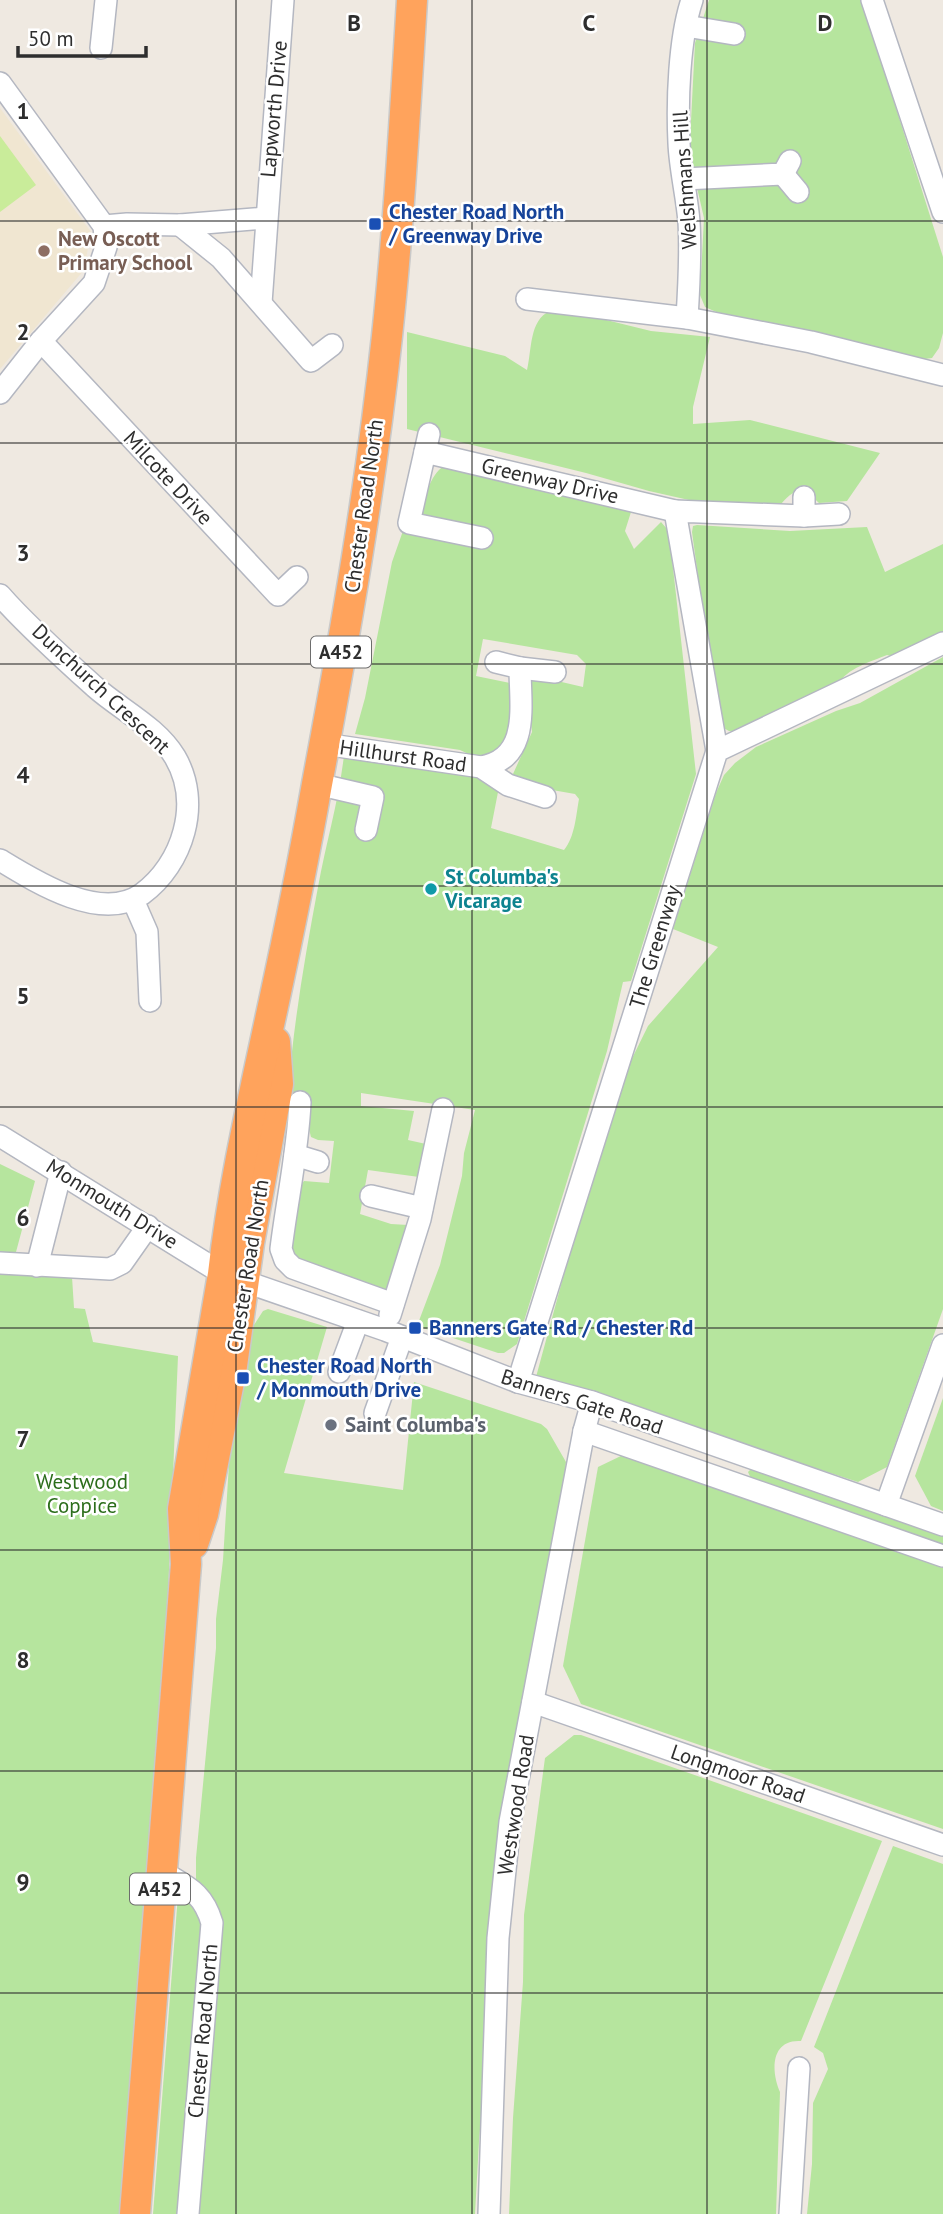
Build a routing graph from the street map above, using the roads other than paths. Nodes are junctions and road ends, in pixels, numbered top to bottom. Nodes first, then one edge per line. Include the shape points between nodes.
1 (106, 0) edge
2 (283, 0) edge
3 (412, 0) edge
4 (692, 0) edge
5 (872, 0) edge
6 (685, 26) junction
7 (734, 34) dead end
8 (101, 48) dead end
9 (0, 83) edge
10 (684, 179) junction
11 (798, 192) dead end
12 (943, 212) edge
13 (266, 218) junction
14 (180, 225) junction
15 (104, 226) junction
16 (527, 299) dead end
17 (261, 303) junction
18 (687, 318) junction
19 (41, 341) junction
20 (332, 345) dead end
21 (943, 375) edge
22 (0, 393) edge
23 (675, 511) junction
24 (839, 514) dead end
25 (482, 538) dead end
26 (297, 577) dead end
27 (0, 595) edge
28 (943, 643) edge
29 (496, 662) dead end
30 (520, 668) junction
31 (555, 672) dead end
32 (324, 744) junction
33 (717, 751) junction
34 (481, 767) junction
35 (317, 784) junction
36 (545, 796) dead end
37 (366, 830) dead end
38 (0, 860) edge
39 (133, 900) junction
40 (150, 1001) dead end
41 (300, 1102) dead end
42 (443, 1109) dead end
43 (0, 1136) edge
44 (295, 1155) junction
45 (318, 1162) dead end
46 (61, 1172) junction
47 (371, 1196) dead end
48 (422, 1208) junction
49 (148, 1226) junction
50 (0, 1262) edge
51 (37, 1266) junction
52 (234, 1278) junction
53 (393, 1304) junction
54 (358, 1321) junction
55 (394, 1334) junction
56 (943, 1345) edge
57 (339, 1372) dead end
58 (518, 1382) junction
59 (592, 1402) junction
60 (375, 1413) dead end
61 (584, 1431) junction
62 (886, 1505) junction
63 (943, 1525) edge
64 (943, 1556) edge
65 (533, 1702) junction
66 (943, 1845) edge
67 (162, 1871) junction
68 (799, 2068) dead end
69 (135, 2214) edge
70 (188, 2214) edge
71 (489, 2214) edge
72 (790, 2214) edge

1 - 8 street
2 - 13 street, Lapworth Drive
3 - 32 highway, Chester Road North / A452 via 387,338 360,544
4 - 6 street, Welshmans Hill
5 - 12 street
6 - 7 street
6 - 10 street, Welshmans Hill via 679,145
9 - 15 street
10 - 11 street via 787,168
10 - 18 street, Welshmans Hill via 690,262
13 - 14 street
13 - 17 street, Lapworth Drive
14 - 15 street
14 - 17 street via 221,258
15 - 19 street via 106,247 94,283
16 - 18 street
17 - 20 street via 311,361
18 - 21 street via 811,342
19 - 22 street
19 - 26 street, Milcote Drive via 278,595
23 - 24 street, Greenway Drive via 804,507
23 - 25 street, Greenway Drive via 427,443 409,523
23 - 33 street
27 - 39 street, Dunchurch Crescent via 96,687 162,740 176,758 189,799 184,832 152,886
28 - 33 street
29 - 30 street
30 - 31 street
30 - 34 street, Hillhurst Road via 520,728 513,747 503,760
32 - 34 street, Hillhurst Road
32 - 35 highway, Chester Road North / A452
33 - 58 street, The Greenway
34 - 36 street, Hillhurst Road via 508,785
35 - 37 street via 373,797
35 - 52 highway, Chester Road North / A452 via 273,1006 278,1084 249,1243
38 - 39 street via 85,902 112,905
39 - 40 street via 147,932
41 - 44 street
42 - 48 street
43 - 46 street, Monmouth Drive
44 - 45 street
44 - 53 street via 281,1249 285,1260 293,1268
46 - 49 street, Monmouth Drive
46 - 51 street
47 - 48 street
48 - 53 street
49 - 51 street via 121,1263 110,1269
49 - 52 street, Monmouth Drive
50 - 51 street
52 - 54 street, Banners Gate Road
52 - 67 highway, Chester Road North / A452 via 183,1509 186,1564
53 - 55 street
54 - 55 street, Banners Gate Road
54 - 57 street
55 - 58 street, Banners Gate Road
55 - 60 street
56 - 62 street
58 - 59 street, Banners Gate Road
59 - 61 street, Westwood Road
59 - 62 street, Banners Gate Road
61 - 64 street, Banners Gate Road
61 - 65 street, Westwood Road
62 - 63 street, Banners Gate Road
65 - 66 street, Longmoor Road
65 - 71 street, Westwood Road via 510,1822 498,1938
67 - 69 highway, Chester Road North / A452
67 - 70 street, Chester Road North via 206,1904 212,1923
68 - 72 street

